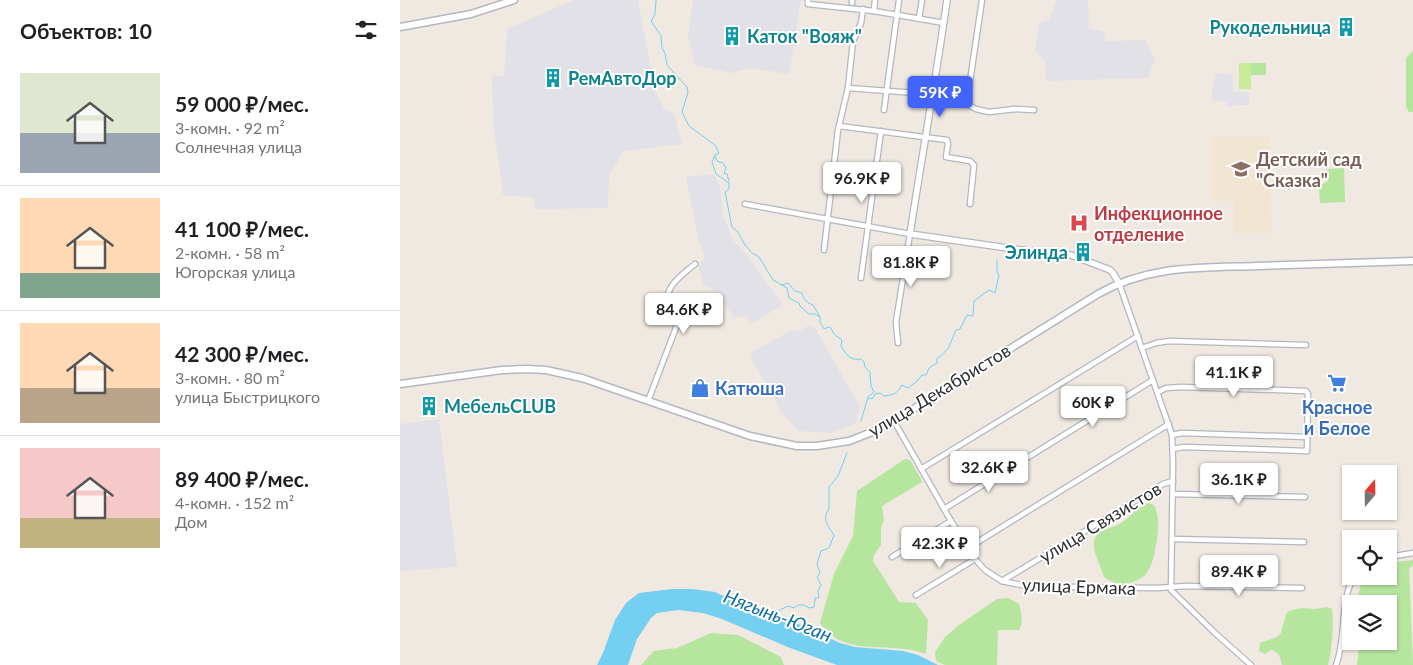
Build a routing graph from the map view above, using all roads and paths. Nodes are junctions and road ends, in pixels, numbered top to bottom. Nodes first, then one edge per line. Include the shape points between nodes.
1 (514, 0) edge
2 (808, 0) edge
3 (875, 0) edge
4 (899, 0) edge
5 (922, 0) edge
6 (947, 0) edge
7 (982, 0) edge
8 (863, 9) junction
9 (874, 11) junction
10 (897, 14) junction
11 (919, 18) junction
12 (944, 23) junction
13 (400, 27) edge
14 (848, 88) junction
15 (886, 91) junction
16 (934, 94) junction
17 (964, 102) junction
18 (884, 110) dead end
19 (1034, 110) dead end
20 (839, 126) junction
21 (881, 131) junction
22 (926, 137) junction
23 (745, 204) dead end
24 (970, 204) dead end
25 (828, 220) junction
26 (868, 227) junction
27 (910, 234) junction
28 (824, 250) dead end
29 (1413, 261) edge
30 (695, 264) dead end
31 (861, 278) dead end
32 (1118, 283) junction
33 (1138, 336) junction
34 (898, 343) dead end
35 (1306, 345) dead end
36 (1142, 348) junction
37 (1153, 380) junction
38 (400, 384) edge
39 (1158, 392) junction
40 (648, 401) junction
41 (894, 421) junction
42 (1169, 424) junction
43 (1172, 435) junction
44 (1307, 437) junction
45 (1173, 448) junction
46 (921, 469) junction
47 (1173, 481) junction
48 (1173, 494) junction
49 (1305, 497) dead end
50 (944, 509) junction
51 (951, 521) junction
52 (1172, 538) junction
53 (1304, 542) dead end
54 (968, 548) junction
55 (1413, 553) edge
56 (1397, 556) edge
57 (892, 557) dead end
58 (975, 559) junction
59 (1002, 581) junction
60 (1350, 585) edge
61 (1171, 587) junction
62 (1302, 588) dead end
63 (916, 595) dead end
64 (1251, 665) edge
65 (1336, 665) edge

1 - 13 main road via 471,14
2 - 8 street via 808,4
3 - 9 street
4 - 10 street
5 - 11 street
6 - 12 street
7 - 17 street
8 - 9 street
8 - 14 street via 854,41
9 - 10 street
10 - 11 street
10 - 15 street
11 - 12 street
12 - 16 street
14 - 15 street
14 - 20 street
15 - 16 street
15 - 18 street
16 - 17 street
16 - 22 street
17 - 19 street via 989,112
20 - 21 street
20 - 25 street
21 - 22 street
21 - 26 street
22 - 24 street via 947,140 946,157 974,164
22 - 27 street
23 - 25 street
25 - 26 street
25 - 28 street
26 - 27 street
26 - 31 street
27 - 32 street via 1071,255 1110,270
27 - 34 street via 897,315
29 - 32 main road, улица Декабристов via 1174,269
30 - 40 street via 668,293 677,325
32 - 33 street
32 - 41 main road, улица Декабристов
33 - 36 street
33 - 46 street
35 - 36 street via 1169,340
36 - 37 street
37 - 39 street
37 - 50 street
38 - 40 main road, улица Декабристов via 502,370 536,369 575,376
39 - 42 street
39 - 44 street via 1181,386 1306,392
40 - 41 main road, улица Декабристов via 750,436 797,446 849,441
41 - 46 street, улица Ермака
42 - 43 street
42 - 54 street
43 - 44 street
43 - 45 street
44 - 45 street via 1306,451
45 - 47 street
46 - 50 street, улица Ермака
47 - 48 street
47 - 59 street, улица Связистов via 1165,482
48 - 49 street, улица Связистов
48 - 52 street
50 - 51 street, улица Ермака
51 - 54 street, улица Ермака
51 - 57 street
52 - 53 street
52 - 61 street
54 - 58 street, улица Ермака
55 - 56 street
58 - 59 street, улица Ермака
58 - 63 street
59 - 61 street, улица Ермака via 1026,586 1074,588
60 - 65 street
61 - 62 street, улица Ермака
61 - 64 street via 1173,593

